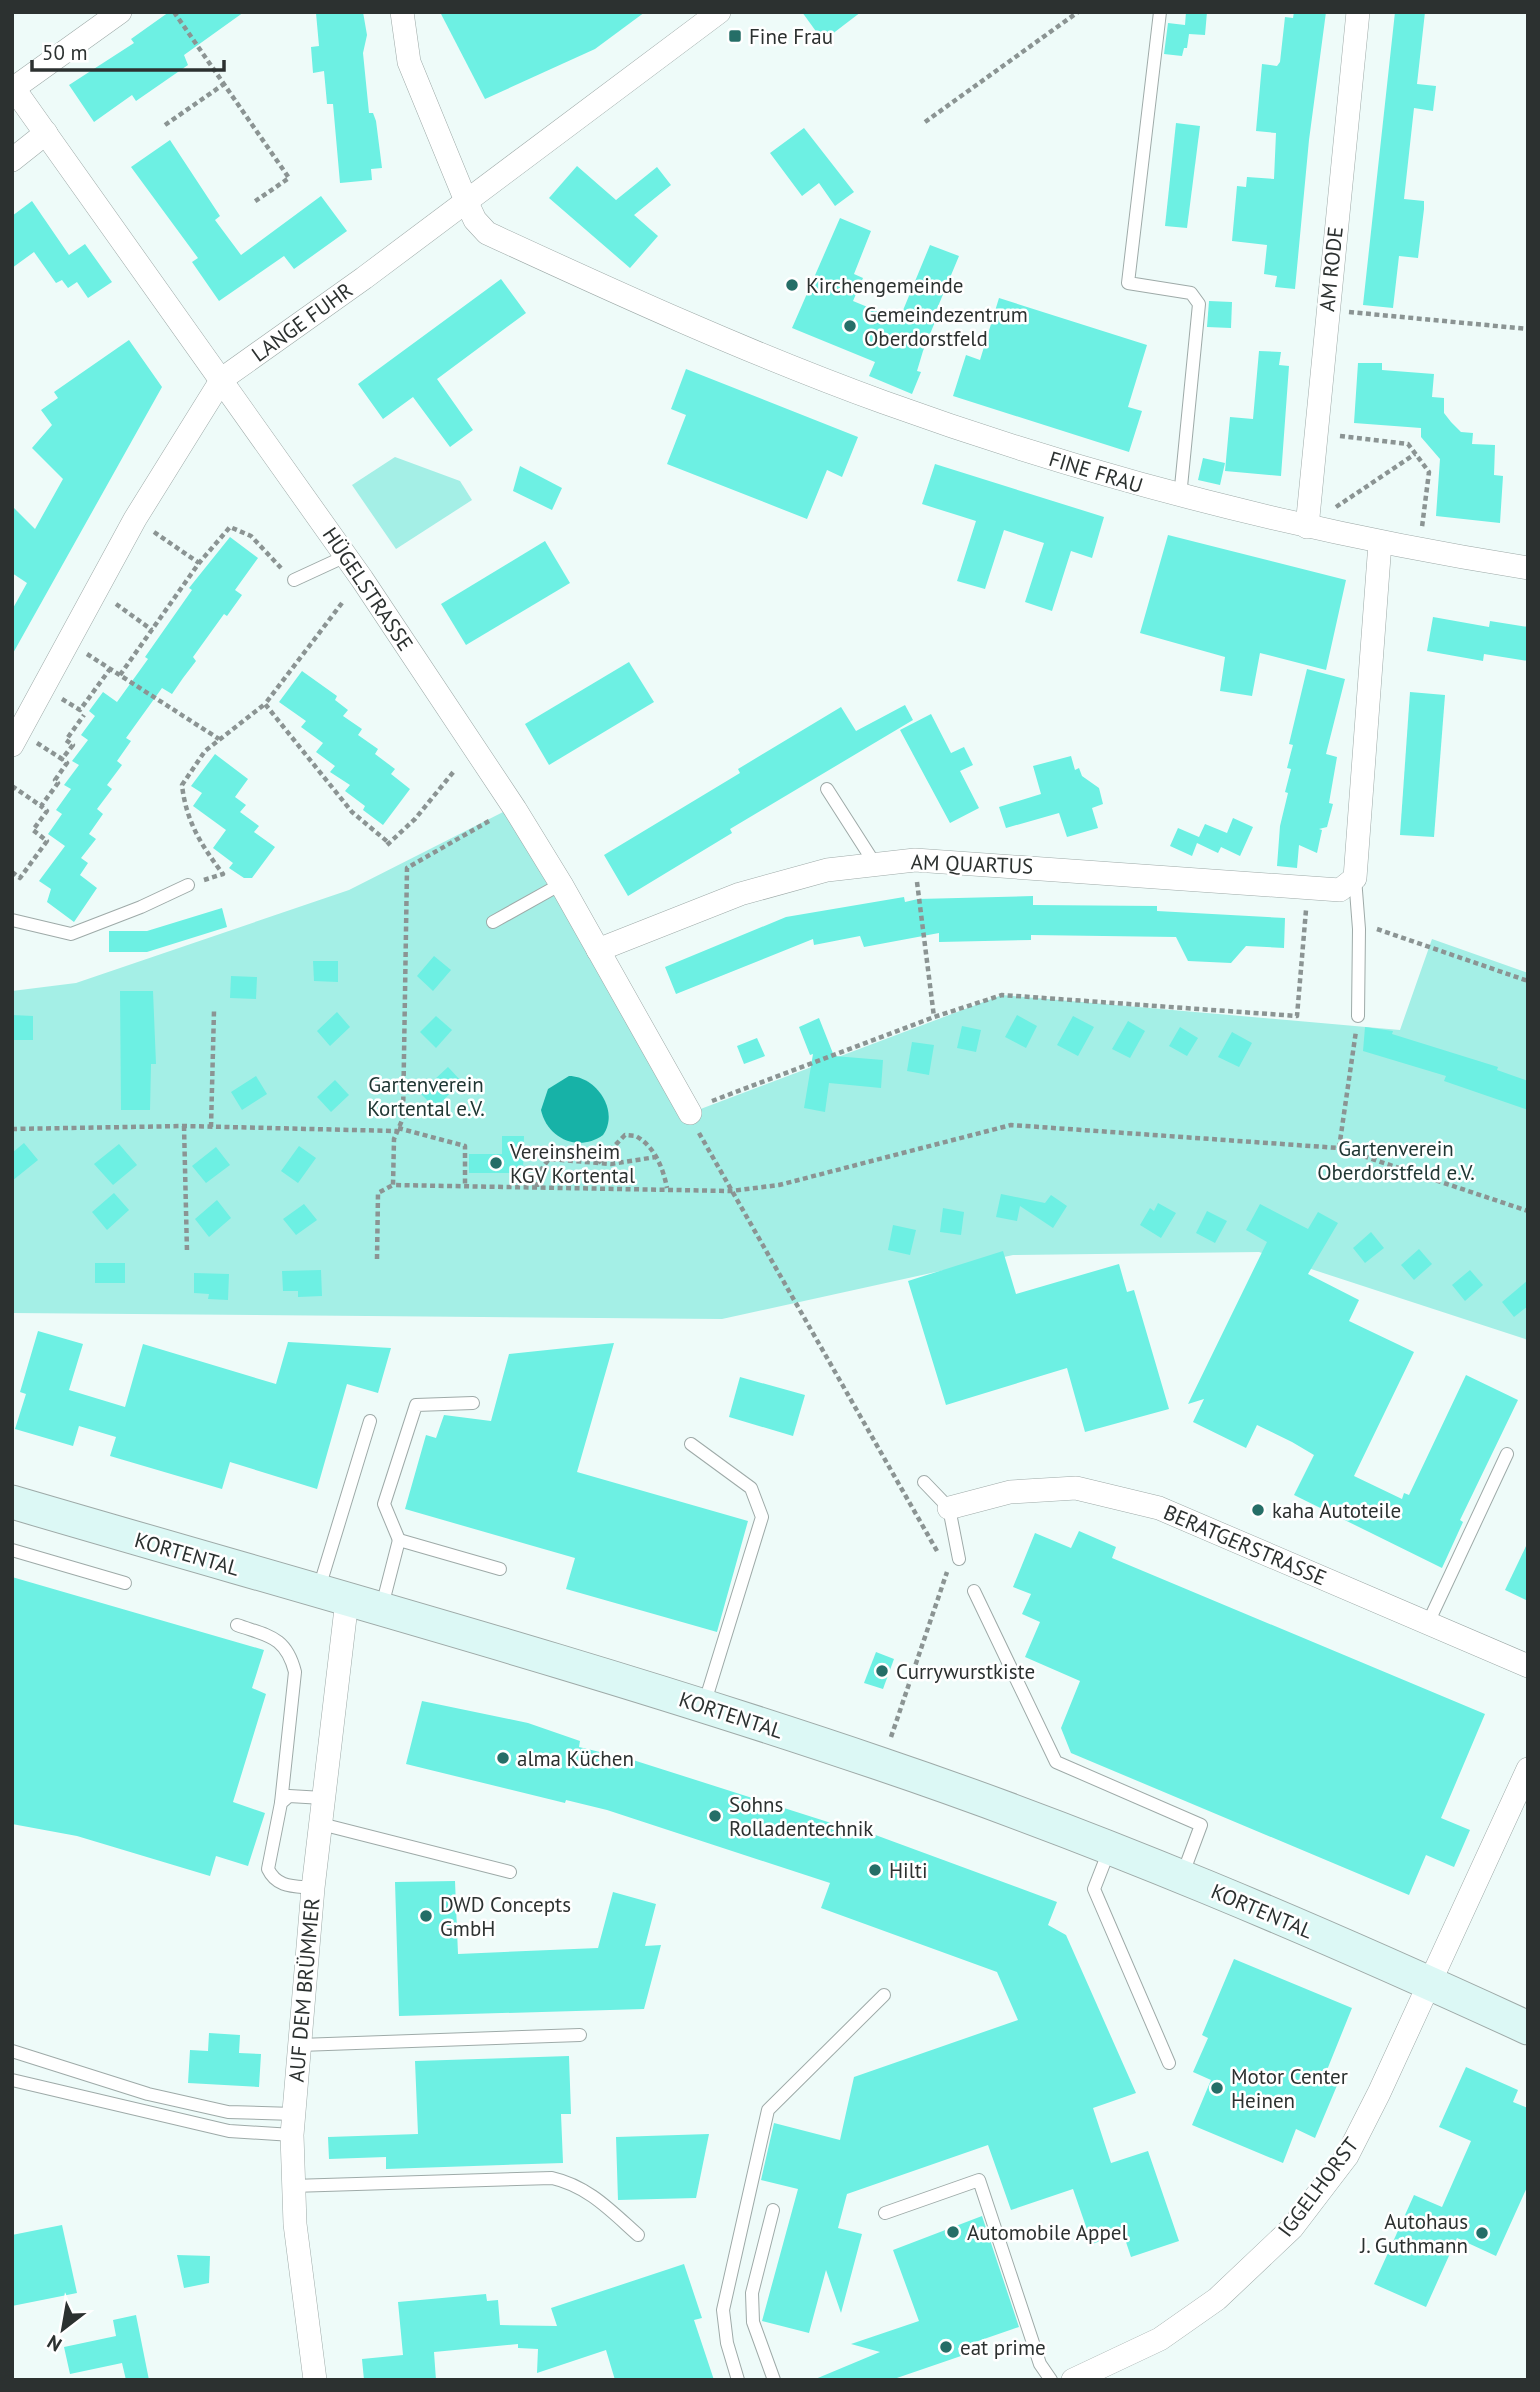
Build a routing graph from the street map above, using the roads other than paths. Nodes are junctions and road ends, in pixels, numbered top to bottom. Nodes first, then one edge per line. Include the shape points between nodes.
1 (120, 12) edge
2 (402, 12) edge
3 (719, 12) edge
4 (1160, 12) edge
5 (1358, 12) edge
6 (13, 87) edge
7 (46, 133) junction
8 (12, 160) edge
9 (466, 201) junction
10 (222, 379) junction
11 (1180, 496) junction
12 (1307, 527) junction
13 (1380, 543) junction
14 (346, 556) junction
15 (1528, 568) edge
16 (294, 580) road end
17 (16, 738) edge
18 (827, 789) dead end
19 (874, 864) junction
20 (1355, 878) junction
21 (561, 884) junction
22 (188, 885) road end
23 (12, 920) edge
24 (492, 922) dead end
25 (598, 950) junction
26 (1358, 1016) road end
27 (690, 1113) road end
28 (473, 1403) dead end
29 (370, 1421) dead end
30 (691, 1444) dead end
31 (1507, 1454) dead end
32 (924, 1482) dead end
33 (12, 1503) edge
34 (949, 1508) junction
35 (399, 1540) junction
36 (12, 1550) edge
37 (959, 1559) road end
38 (500, 1569) dead end
39 (125, 1583) dead end
40 (974, 1591) dead end
41 (332, 1596) junction
42 (381, 1610) junction
43 (1428, 1623) junction
44 (237, 1625) dead end
45 (1528, 1666) edge
46 (704, 1705) junction
47 (1528, 1769) edge
48 (323, 1798) junction
49 (281, 1803) junction
50 (321, 1824) junction
51 (1110, 1848) junction
52 (510, 1872) dead end
53 (1182, 1877) junction
54 (313, 1888) junction
55 (1430, 1983) junction
56 (884, 1995) dead end
57 (1528, 2028) edge
58 (580, 2035) dead end
59 (300, 2045) junction
60 (12, 2051) edge
61 (1169, 2063) dead end
62 (12, 2080) edge
63 (293, 2125) junction
64 (292, 2186) junction
65 (773, 2210) dead end
66 (885, 2213) dead end
67 (638, 2235) dead end
68 (315, 2380) edge
69 (738, 2380) edge
70 (774, 2380) edge
71 (1051, 2380) edge
72 (1073, 2380) edge

1 - 6 street
2 - 9 street, FINE FRAU via 409,62
3 - 9 street, LANGE FUHR
4 - 11 lane via 1128,283 1191,293 1199,304
5 - 12 street, AM RODE
6 - 7 street, HÜGELSTRASSE
7 - 8 street
7 - 10 street, HÜGELSTRASSE
9 - 10 street, LANGE FUHR
9 - 11 street, FINE FRAU via 487,233 775,360 973,434
10 - 14 street, HÜGELSTRASSE
10 - 17 street, LANGE FUHR via 135,519
11 - 12 street, FINE FRAU
12 - 13 street, FINE FRAU
13 - 15 street, FINE FRAU
13 - 20 street
14 - 16 lane
14 - 21 street, HÜGELSTRASSE
18 - 19 lane
19 - 20 street, AM QUARTUS via 949,860 1340,890
19 - 25 street, AM QUARTUS via 827,870 740,894
20 - 26 lane
21 - 24 lane
21 - 25 street, HÜGELSTRASSE
22 - 23 lane via 71,934
25 - 27 street, HÜGELSTRASSE
28 - 35 lane via 416,1405 384,1504
29 - 41 lane
30 - 46 lane via 751,1488 762,1517
31 - 43 lane
32 - 34 lane
33 - 41 street, KORTENTAL
34 - 37 lane
34 - 43 street, BERATGERSTRASSE via 1010,1492 1076,1489 1159,1508
35 - 38 lane
35 - 42 lane
36 - 39 lane
40 - 53 lane via 1056,1762 1201,1825
41 - 42 street, KORTENTAL
41 - 48 street, AUF DEM BRÜMMER
42 - 46 street, KORTENTAL
43 - 45 street, BERATGERSTRASSE
44 - 49 lane via 280,1640 295,1672
46 - 51 street, KORTENTAL via 881,1763
47 - 55 street
48 - 49 lane via 289,1796
48 - 50 street, AUF DEM BRÜMMER
49 - 54 lane via 268,1869 273,1879 284,1885
50 - 52 lane
50 - 54 street, AUF DEM BRÜMMER
51 - 53 street, KORTENTAL
51 - 61 lane via 1094,1889
53 - 55 street, KORTENTAL
54 - 59 street, AUF DEM BRÜMMER
55 - 57 street, KORTENTAL
55 - 72 street, IGGELHORST via 1347,2156 1292,2228 1217,2299 1160,2339
56 - 69 lane via 768,2110 723,2310
58 - 59 lane
59 - 63 street, AUF DEM BRÜMMER
60 - 63 lane via 148,2094
62 - 63 lane via 229,2131
63 - 64 street, AUF DEM BRÜMMER
64 - 67 lane via 552,2178 595,2196
64 - 68 street, AUF DEM BRÜMMER
65 - 70 lane via 752,2293 753,2322
66 - 71 lane via 979,2180 1040,2364

